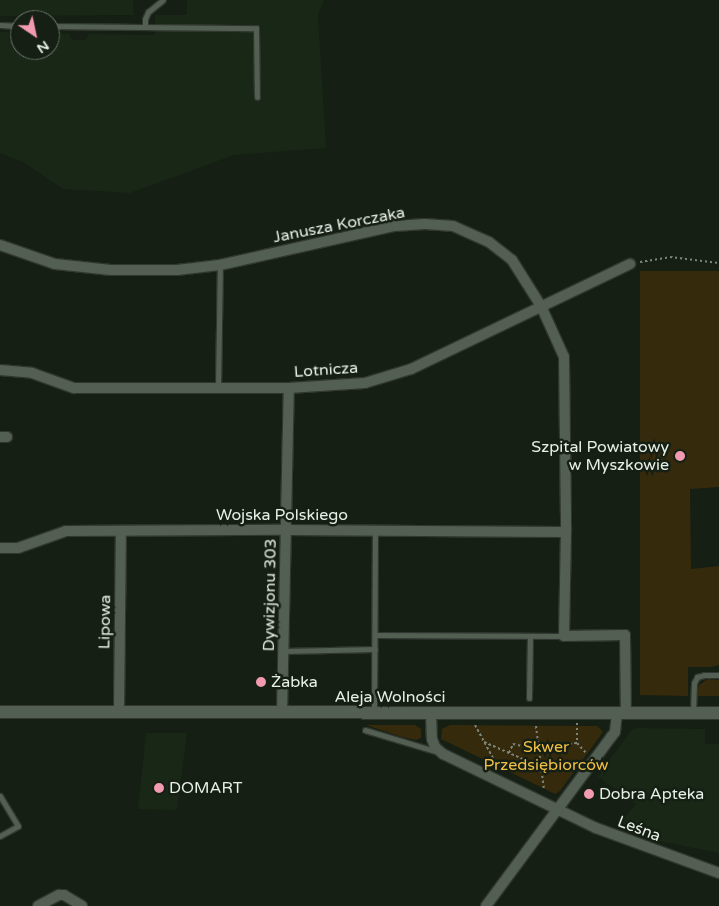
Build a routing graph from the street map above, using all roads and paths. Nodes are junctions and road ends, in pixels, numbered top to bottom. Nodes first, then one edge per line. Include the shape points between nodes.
1 (163, 0) edge
2 (60, 26) edge
3 (145, 26) junction
4 (257, 97) dead end
5 (0, 246) edge
6 (719, 263) edge
7 (630, 264) joint
8 (220, 265) junction
9 (540, 306) junction
10 (0, 370) edge
11 (218, 388) junction
12 (289, 388) junction
13 (286, 530) junction
14 (375, 530) junction
15 (120, 531) junction
16 (566, 532) junction
17 (0, 548) edge
18 (375, 635) junction
19 (530, 636) junction
20 (564, 636) junction
21 (375, 649) junction
22 (284, 651) junction
23 (719, 675) edge
24 (529, 698) dead end
25 (0, 712) edge
26 (119, 712) junction
27 (282, 713) junction
28 (374, 713) junction
29 (622, 713) junction
30 (693, 713) junction
31 (719, 713) edge
32 (431, 714) junction
33 (482, 723) dead end
34 (535, 723) dead end
35 (568, 723) dead end
36 (577, 723) junction
37 (584, 723) dead end
38 (366, 730) dead end
39 (484, 742) junction
40 (577, 743) junction
41 (540, 750) junction
42 (509, 753) junction
43 (443, 754) junction
44 (588, 757) dead end
45 (539, 766) junction
46 (492, 767) dead end
47 (535, 788) dead end
48 (544, 792) junction
49 (547, 794) dead end
50 (0, 796) edge
51 (557, 810) junction
52 (0, 836) edge
53 (719, 873) edge
54 (38, 906) edge
55 (82, 906) edge
56 (486, 906) edge

1 - 3 lane via 148,12
2 - 3 lane
3 - 4 lane via 256,28
5 - 8 street, Janusza Korczaka via 55,264 110,270 177,270
6 - 7 path via 670,257
7 - 9 street, Lotnicza
8 - 9 street, Janusza Korczaka via 395,226 453,226 489,242 512,260
8 - 11 lane
9 - 12 street, Lotnicza via 411,370 365,383
9 - 16 street, Janusza Korczaka via 564,357
10 - 11 street, Lotnicza via 32,374 74,388
11 - 12 street, Lotnicza
12 - 13 street, Dywizjonu 303
13 - 14 street, Wojska Polskiego
13 - 15 street, Wojska Polskiego
13 - 22 street, Dywizjonu 303
14 - 16 street, Wojska Polskiego
14 - 18 lane
15 - 17 street, Wojska Polskiego via 66,531 18,548
15 - 26 street, Lipowa
16 - 20 street, Janusza Korczaka
18 - 19 lane
18 - 21 lane
19 - 20 lane
19 - 24 lane
20 - 29 street via 625,635
21 - 22 lane
21 - 28 lane
22 - 27 street, Dywizjonu 303
23 - 30 lane via 697,678
25 - 26 street, Aleja Wolności
26 - 27 street, Aleja Wolności
27 - 28 street, Aleja Wolności
28 - 32 street, Aleja Wolności
29 - 30 street, Aleja Wolności
29 - 32 street, Aleja Wolności
29 - 51 street via 615,732
30 - 31 street, Aleja Wolności
32 - 43 street via 432,739 435,748
33 - 39 path via 474,722
34 - 41 path
35 - 36 path
36 - 37 path
36 - 40 path
38 - 43 lane, Leśna
39 - 42 path
39 - 46 path via 501,771
40 - 41 path
40 - 44 path
41 - 42 path via 513,744
41 - 45 path
42 - 45 path
43 - 51 street, Leśna
45 - 48 path
47 - 48 path
48 - 49 path
50 - 52 lane via 18,826
51 - 53 street, Leśna via 610,834
51 - 56 street
54 - 55 street via 59,895

